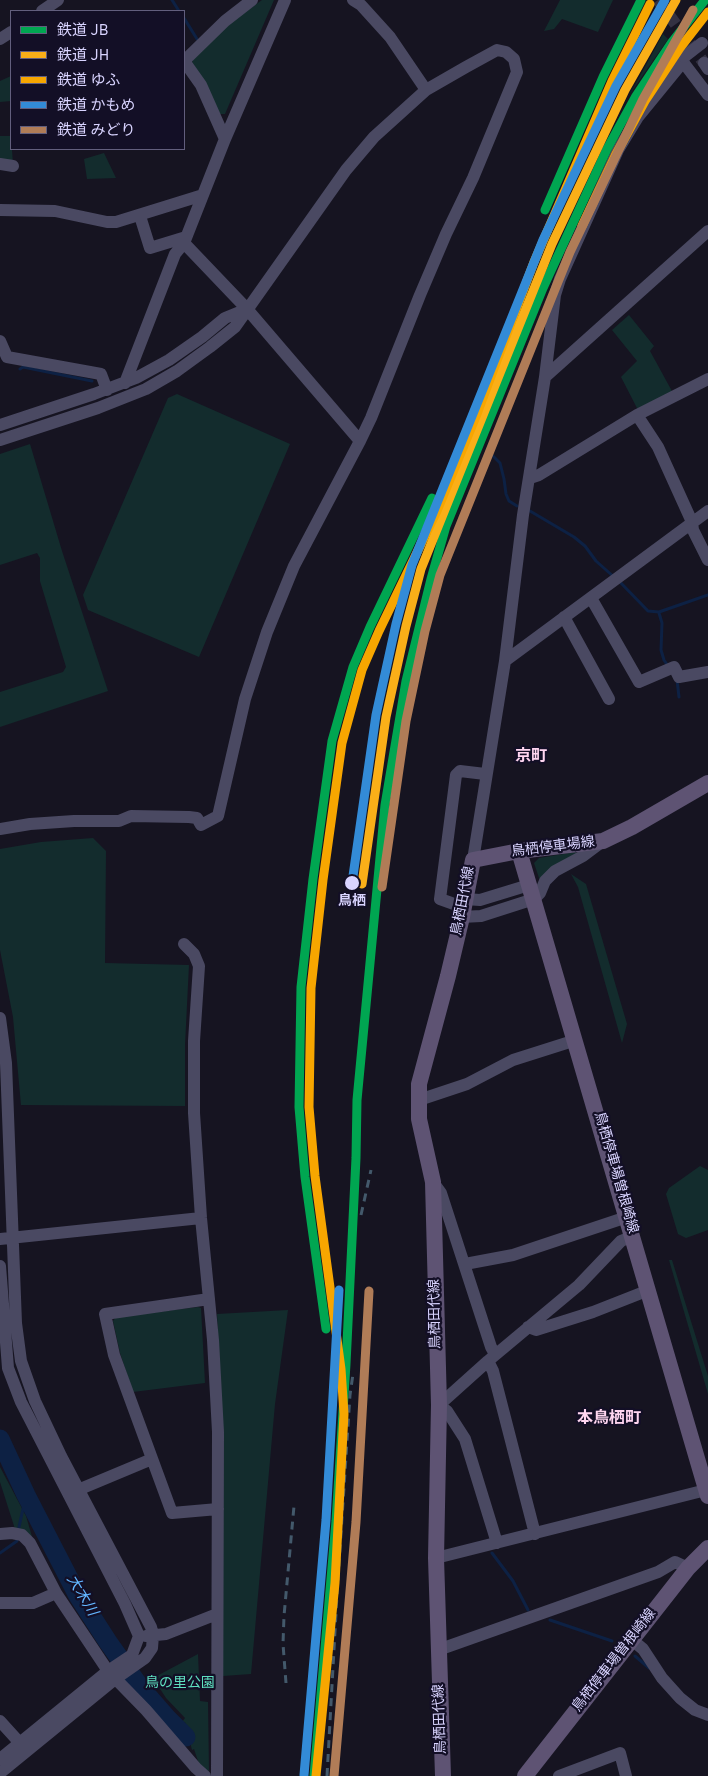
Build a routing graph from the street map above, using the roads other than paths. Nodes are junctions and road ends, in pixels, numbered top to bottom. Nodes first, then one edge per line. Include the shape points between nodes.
1 (58, 0) edge
2 (252, 0) edge
3 (285, 0) edge
4 (353, 0) edge
5 (43, 10) edge
6 (705, 40) edge
7 (185, 60) edge
8 (683, 60) junction
9 (185, 62) edge
10 (426, 90) junction
11 (708, 95) edge
12 (225, 139) junction
13 (203, 195) junction
14 (0, 210) edge
15 (140, 216) junction
16 (708, 231) edge
17 (185, 240) junction
18 (247, 309) junction
19 (0, 341) edge
20 (545, 377) junction
21 (708, 379) edge
22 (125, 383) junction
23 (107, 390) junction
24 (637, 415) junction
25 (0, 425) edge
26 (0, 440) edge
27 (360, 441) junction
28 (530, 478) junction
29 (708, 511) edge
30 (692, 522) junction
31 (708, 560) edge
32 (591, 598) junction
33 (564, 617) junction
34 (504, 661) junction
35 (708, 672) edge
36 (610, 699) dead end
37 (485, 774) junction
38 (708, 783) edge
39 (0, 829) edge
40 (603, 841) junction
41 (520, 851) junction
42 (472, 860) junction
43 (532, 892) junction
44 (464, 908) junction
45 (184, 944) dead end
46 (0, 1018) edge
47 (576, 1040) junction
48 (419, 1100) junction
49 (433, 1182) junction
50 (628, 1217) junction
51 (201, 1218) junction
52 (633, 1236) junction
53 (14, 1238) junction
54 (0, 1239) edge
55 (465, 1264) junction
56 (0, 1266) edge
57 (648, 1290) junction
58 (209, 1300) junction
59 (528, 1327) junction
60 (492, 1357) junction
61 (4, 1368) edge
62 (438, 1405) junction
63 (152, 1459) junction
64 (73, 1492) junction
65 (707, 1493) edge
66 (218, 1509) junction
67 (1, 1530) edge
68 (535, 1534) junction
69 (497, 1543) junction
70 (708, 1548) edge
71 (436, 1558) junction
72 (688, 1568) junction
73 (56, 1593) junction
74 (0, 1603) edge
75 (217, 1614) junction
76 (153, 1635) junction
77 (139, 1636) junction
78 (632, 1640) junction
79 (438, 1650) junction
80 (136, 1659) junction
81 (111, 1675) junction
82 (708, 1715) edge
83 (0, 1721) edge
84 (19, 1742) junction
85 (0, 1759) edge
86 (0, 1774) edge
87 (205, 1776) edge
88 (217, 1776) edge
89 (443, 1776) edge
90 (525, 1776) edge
91 (560, 1776) edge
92 (626, 1776) edge

1 - 5 street
2 - 7 street
3 - 12 street
4 - 10 street via 390,37
6 - 8 street, bridge
8 - 11 street
8 - 20 street via 638,118 618,150 560,279 555,295
9 - 12 street via 201,85
10 - 18 street via 374,137 346,170
10 - 27 street via 497,50 514,59 517,72
12 - 13 street
13 - 15 street
13 - 17 street
14 - 15 street via 55,211 107,222
15 - 17 street via 150,248
16 - 20 street
17 - 18 street
17 - 22 street via 175,254
18 - 22 street via 225,318 169,360
18 - 26 street via 235,327 210,347 146,389
18 - 27 street
19 - 23 street via 7,357 101,374
20 - 28 street
21 - 24 street
22 - 23 street
23 - 25 street
24 - 28 street
24 - 30 street via 658,447
27 - 39 street via 294,566 267,632 245,698 218,816 201,825 197,818 131,816 119,821 74,821
28 - 34 street
29 - 30 street
30 - 31 street
30 - 32 street
32 - 33 street
32 - 35 street via 639,682 671,668 679,677
33 - 34 street
33 - 36 street
34 - 37 street
37 - 42 street
37 - 44 street via 460,771 456,774 440,899
38 - 40 main road, 鳥栖停車場線
40 - 41 main road, 鳥栖停車場線
40 - 43 street via 555,871 545,881 540,893
41 - 42 main road, 鳥栖停車場線
41 - 43 main road, 鳥栖停車場曽根崎線
42 - 44 main road, 鳥栖田代線
43 - 44 street via 480,900
43 - 44 street via 480,916
43 - 47 main road, 鳥栖停車場曽根崎線
44 - 48 main road, 鳥栖田代線 via 419,1084
45 - 51 street via 194,954 199,966 194,1113
46 - 53 street via 6,1063
47 - 48 street via 513,1060 467,1084
47 - 50 main road, 鳥栖停車場曽根崎線
48 - 49 main road, 鳥栖田代線 via 419,1119
49 - 55 street via 441,1193
49 - 62 main road, 鳥栖田代線
50 - 52 main road, 鳥栖停車場曽根崎線
50 - 55 street via 513,1255
51 - 53 street
51 - 58 street
52 - 57 main road, 鳥栖停車場曽根崎線
52 - 59 street via 621,1241 579,1285
53 - 54 street
53 - 64 street via 16,1323 21,1361
55 - 60 street
56 - 61 street
57 - 59 street via 536,1330
57 - 65 main road, 鳥栖停車場曽根崎線
58 - 63 street via 105,1314 114,1355
58 - 66 street via 218,1432
59 - 60 street
60 - 62 street
60 - 68 street
61 - 64 street
62 - 69 street via 447,1411 464,1439
62 - 71 main road, 鳥栖田代線
63 - 64 street
63 - 66 street via 172,1512
64 - 76 street
64 - 77 street
65 - 68 street
66 - 75 street
67 - 73 street via 22,1535 30,1543
68 - 69 street
69 - 71 street
70 - 72 main road, 鳥栖停車場曽根崎線
71 - 79 main road, 鳥栖田代線
72 - 78 main road, 鳥栖停車場曽根崎線
72 - 79 street via 675,1562 658,1572
73 - 74 street via 33,1603
73 - 81 street
75 - 76 street via 166,1634
75 - 88 street
76 - 77 street
76 - 80 street via 152,1648 145,1658
77 - 80 street
78 - 82 street via 643,1649 680,1698
78 - 90 main road, 鳥栖停車場曽根崎線
79 - 89 main road, 鳥栖田代線
80 - 81 street
81 - 84 street
81 - 86 street
81 - 87 street
83 - 84 street
84 - 85 street
91 - 92 street via 620,1753

